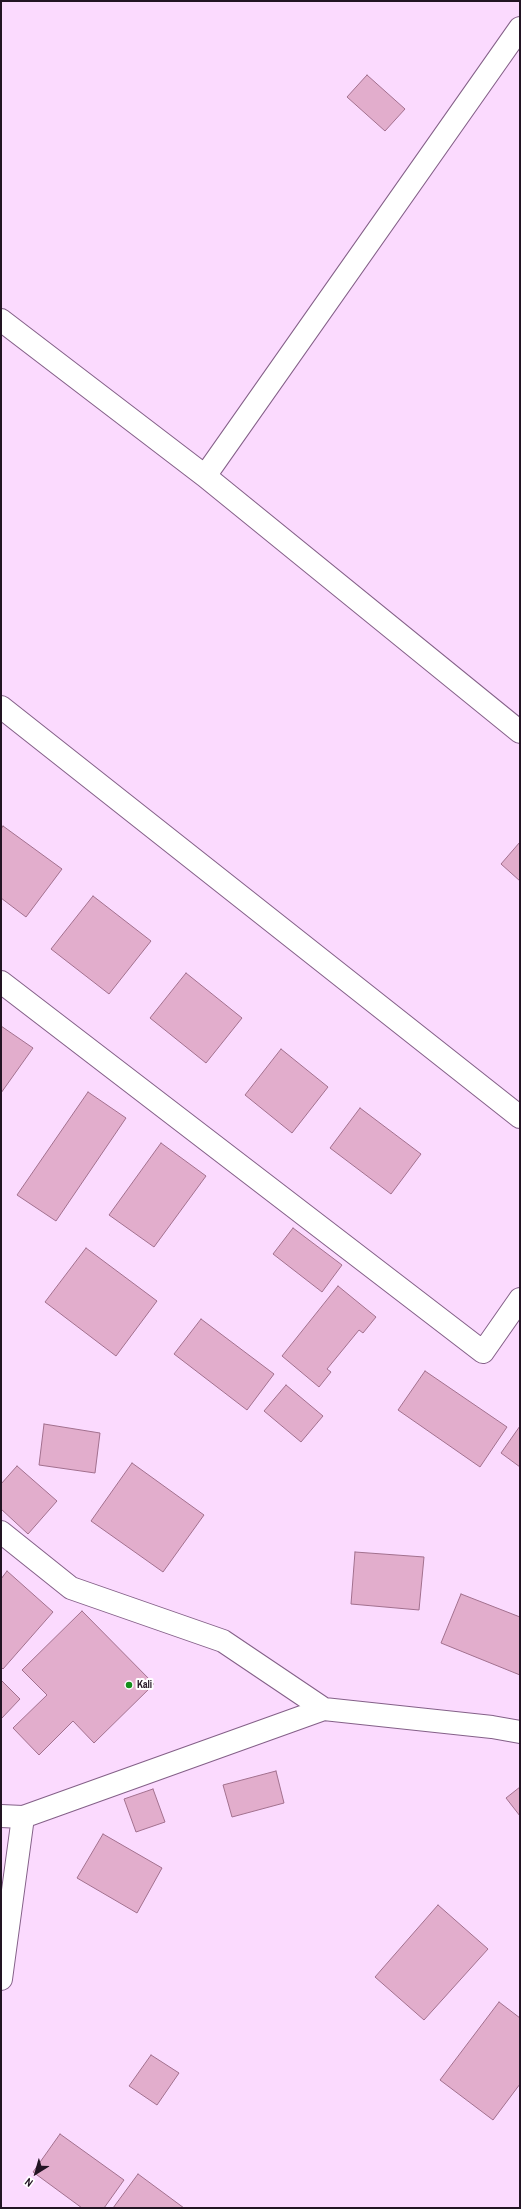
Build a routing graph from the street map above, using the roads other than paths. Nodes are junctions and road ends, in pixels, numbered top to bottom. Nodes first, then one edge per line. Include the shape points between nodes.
1 (520, 28) edge
2 (1, 320) edge
3 (205, 476) junction
4 (1, 707) edge
5 (520, 732) edge
6 (1, 982) edge
7 (520, 1117) edge
8 (520, 1299) edge
9 (1, 1532) edge
10 (324, 1709) junction
11 (492, 1727) junction
12 (520, 1732) edge
13 (520, 1746) edge
14 (1, 1816) edge
15 (24, 1817) junction
16 (1, 1979) edge

1 - 3 street
2 - 3 street
3 - 5 street
4 - 7 street
6 - 8 street via 483,1352
9 - 10 street via 71,1588 223,1641
10 - 11 street
10 - 15 street
11 - 12 street
11 - 13 street
14 - 15 street
15 - 16 street

